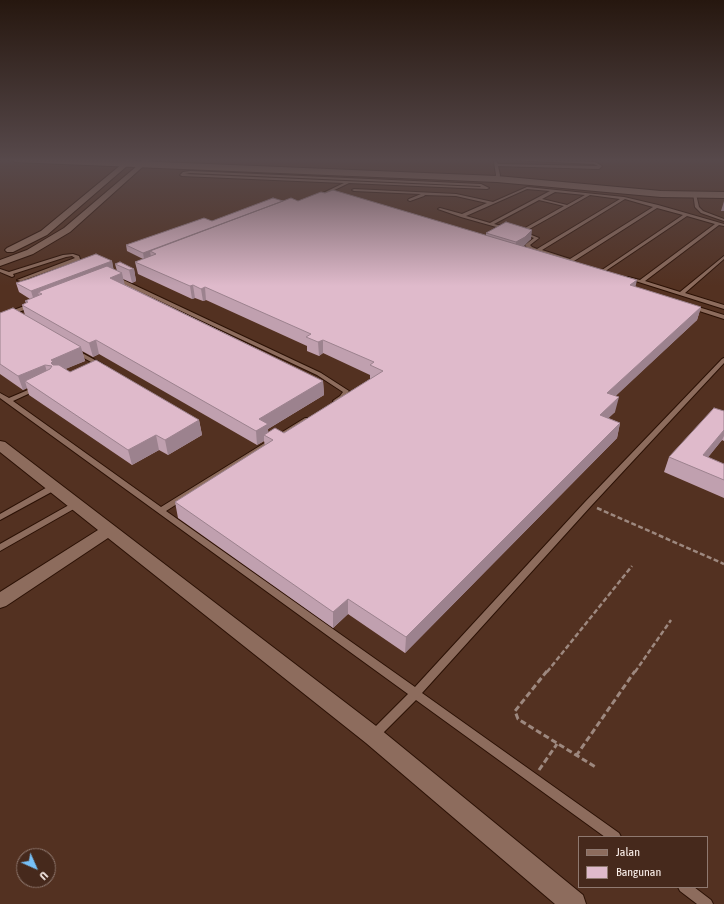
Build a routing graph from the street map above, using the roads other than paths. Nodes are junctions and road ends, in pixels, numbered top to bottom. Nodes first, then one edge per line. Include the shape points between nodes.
1 (82, 201) edge
2 (100, 201) edge
3 (483, 201) edge
4 (498, 201) edge
5 (535, 201) edge
6 (548, 201) edge
7 (577, 201) edge
8 (619, 201) edge
9 (637, 201) edge
10 (696, 201) edge
11 (490, 203) junction
12 (568, 206) junction
13 (657, 206) junction
14 (440, 209) dead end
15 (686, 215) junction
16 (462, 216) junction
17 (724, 220) edge
18 (491, 224) junction
19 (718, 224) junction
20 (724, 226) edge
21 (520, 232) junction
22 (537, 251) junction
23 (0, 254) edge
24 (724, 257) edge
25 (570, 260) junction
26 (0, 263) edge
27 (576, 263) edge
28 (597, 269) edge
29 (0, 270) edge
30 (604, 271) junction
31 (119, 273) edge
32 (611, 273) edge
33 (9, 274) junction
34 (618, 276) edge
35 (19, 280) junction
36 (641, 282) junction
37 (25, 283) edge
38 (681, 294) junction
39 (32, 305) edge
40 (686, 306) edge
41 (724, 307) edge
42 (11, 313) junction
43 (17, 317) edge
44 (724, 317) edge
45 (0, 318) edge
46 (67, 346) edge
47 (724, 360) edge
48 (94, 362) junction
49 (88, 365) edge
50 (107, 369) edge
51 (45, 384) edge
52 (0, 395) edge
53 (8, 400) junction
54 (329, 405) edge
55 (316, 413) edge
56 (0, 445) edge
57 (49, 490) junction
58 (72, 507) junction
59 (160, 511) junction
60 (0, 517) edge
61 (109, 530) junction
62 (0, 548) edge
63 (0, 601) edge
64 (415, 694) junction
65 (374, 736) junction
66 (614, 836) edge
67 (685, 888) edge
68 (574, 904) edge
69 (707, 904) edge

1 - 23 street via 44,233
2 - 26 street via 50,242
3 - 11 lane
4 - 11 lane
5 - 18 lane
6 - 12 lane
7 - 12 lane
8 - 22 lane
9 - 13 lane
10 - 17 lane via 702,212
11 - 16 lane
12 - 21 lane
13 - 15 lane
13 - 25 lane
14 - 16 lane
15 - 19 lane
15 - 30 lane
16 - 18 lane
18 - 21 lane
19 - 20 lane
19 - 36 lane
21 - 22 lane via 536,237 526,245
22 - 25 lane
24 - 38 lane
25 - 27 lane
28 - 30 lane
29 - 33 lane
30 - 32 lane
31 - 54 lane via 112,276 319,374 346,391 342,397
33 - 35 lane
33 - 35 lane via 65,256 73,255 78,259
34 - 36 lane
35 - 37 lane
36 - 38 lane
38 - 41 lane
39 - 42 lane
40 - 44 lane
42 - 43 lane
42 - 45 lane
46 - 48 lane
47 - 64 lane via 588,504
48 - 49 lane
48 - 50 lane
51 - 53 lane
52 - 53 lane
53 - 59 lane
55 - 59 lane
56 - 57 street
57 - 58 street
57 - 60 lane
58 - 61 street
58 - 62 lane
59 - 64 lane
61 - 63 street
61 - 65 street
64 - 65 lane
64 - 66 lane
65 - 68 street
67 - 69 lane

